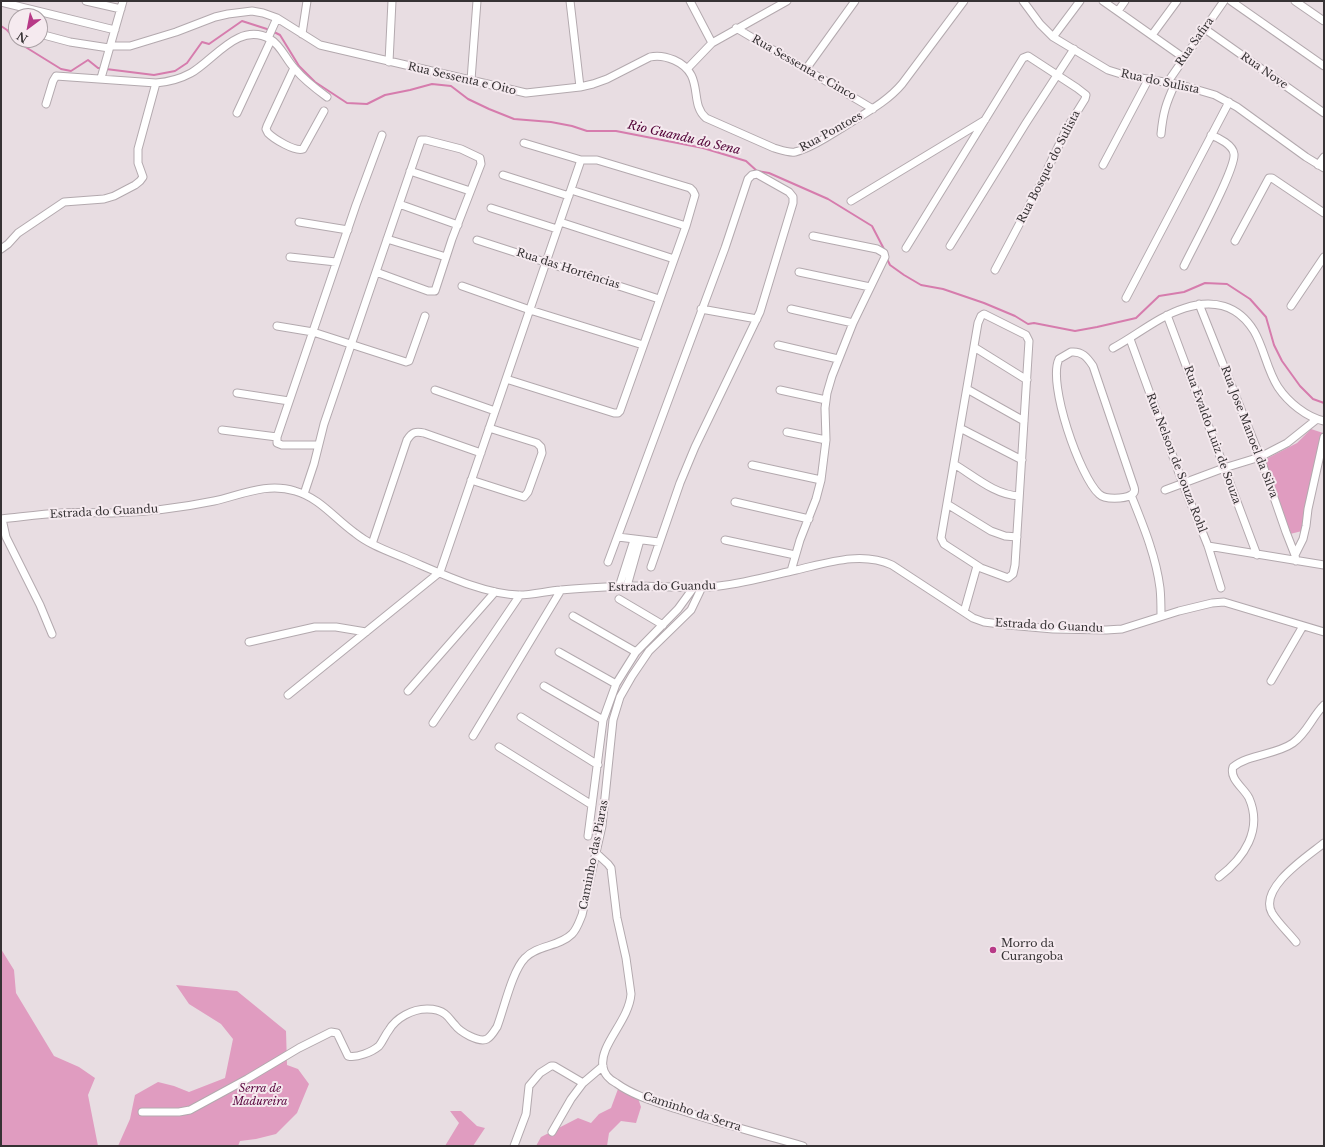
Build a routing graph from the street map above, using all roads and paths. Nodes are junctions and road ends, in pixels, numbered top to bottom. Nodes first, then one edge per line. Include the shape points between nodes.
1 (86, 1) edge
2 (123, 1) edge
3 (307, 1) edge
4 (392, 1) edge
5 (477, 1) edge
6 (570, 1) edge
7 (690, 1) edge
8 (787, 1) edge
9 (855, 1) edge
10 (964, 1) edge
11 (1023, 1) edge
12 (1080, 1) edge
13 (1104, 1) edge
14 (1125, 1) edge
15 (1178, 1) edge
16 (1224, 1) edge
17 (1231, 1) edge
18 (1296, 1) edge
19 (1, 2) edge
20 (121, 9) junction
21 (1118, 11) junction
22 (276, 20) junction
23 (1324, 21) edge
24 (736, 28) junction
25 (1205, 29) junction
26 (115, 30) junction
27 (302, 34) junction
28 (1152, 35) junction
29 (48, 36) edge
30 (270, 37) junction
31 (1053, 37) junction
32 (712, 42) junction
33 (110, 47) junction
34 (1074, 49) junction
35 (1184, 58) junction
36 (389, 62) junction
37 (1324, 66) edge
38 (294, 68) junction
39 (688, 69) junction
40 (806, 69) junction
41 (1057, 74) junction
42 (101, 76) junction
43 (471, 80) junction
44 (1148, 80) junction
45 (156, 83) junction
46 (1167, 83) junction
47 (1175, 84) junction
48 (580, 87) junction
49 (327, 97) dead end
50 (1229, 102) junction
51 (46, 104) dead end
52 (873, 109) junction
53 (324, 111) dead end
54 (1324, 113) edge
55 (237, 114) dead end
56 (986, 120) junction
57 (1161, 134) dead end
58 (382, 135) dead end
59 (1211, 135) junction
60 (524, 143) dead end
61 (1324, 157) edge
62 (581, 160) junction
63 (1103, 165) dead end
64 (1321, 167) edge
65 (410, 171) junction
66 (503, 175) dead end
67 (470, 192) junction
68 (570, 193) junction
69 (852, 201) dead end
70 (399, 204) junction
71 (491, 208) dead end
72 (1324, 213) edge
73 (299, 222) dead end
74 (560, 222) junction
75 (458, 225) junction
76 (686, 226) junction
77 (557, 229) junction
78 (348, 230) junction
79 (813, 236) dead end
80 (387, 238) junction
81 (477, 240) dead end
82 (1235, 241) dead end
83 (950, 246) dead end
84 (906, 248) dead end
85 (1, 249) edge
86 (290, 257) dead end
87 (446, 257) junction
88 (1324, 257) edge
89 (674, 259) junction
90 (336, 262) junction
91 (546, 262) junction
92 (1184, 266) dead end
93 (995, 270) dead end
94 (376, 272) junction
95 (799, 272) dead end
96 (462, 286) dead end
97 (870, 287) junction
98 (1126, 298) dead end
99 (659, 299) junction
100 (1199, 304) junction
101 (1291, 306) dead end
102 (701, 309) junction
103 (791, 309) dead end
104 (530, 310) junction
105 (1167, 315) junction
106 (425, 316) dead end
107 (757, 319) junction
108 (853, 323) junction
109 (277, 326) dead end
110 (313, 332) junction
111 (1130, 339) junction
112 (350, 345) junction
113 (643, 345) junction
114 (778, 345) dead end
115 (974, 347) junction
116 (1113, 348) dead end
117 (838, 359) junction
118 (506, 378) junction
119 (1027, 380) junction
120 (435, 390) dead end
121 (780, 390) dead end
122 (966, 390) junction
123 (237, 393) dead end
124 (826, 400) junction
125 (289, 401) junction
126 (495, 411) junction
127 (1320, 420) edge
128 (1024, 421) junction
129 (489, 428) junction
130 (960, 428) junction
131 (222, 430) dead end
132 (787, 432) dead end
133 (277, 437) junction
134 (1324, 437) edge
135 (826, 440) junction
136 (318, 445) junction
137 (481, 453) junction
138 (1260, 457) junction
139 (1022, 460) junction
140 (954, 464) junction
141 (752, 465) dead end
142 (1224, 468) junction
143 (472, 480) junction
144 (821, 480) junction
145 (1183, 484) junction
146 (1165, 490) dead end
147 (304, 494) junction
148 (1131, 495) junction
149 (1019, 496) junction
150 (735, 502) dead end
151 (947, 504) junction
152 (1, 519) edge
153 (809, 519) junction
154 (618, 537) junction
155 (1017, 537) junction
156 (637, 540) junction
157 (725, 540) dead end
158 (659, 542) junction
159 (372, 544) junction
160 (1208, 546) junction
161 (795, 555) junction
162 (1257, 555) junction
163 (1296, 558) junction
164 (608, 562) dead end
165 (977, 566) junction
166 (1324, 566) edge
167 (651, 567) dead end
168 (791, 571) junction
169 (440, 572) junction
170 (623, 586) junction
171 (698, 587) junction
172 (1221, 588) dead end
173 (561, 590) junction
174 (495, 592) junction
175 (520, 595) junction
176 (619, 599) dead end
177 (964, 612) junction
178 (573, 616) dead end
179 (1161, 616) junction
180 (663, 625) junction
181 (1303, 626) junction
182 (366, 632) junction
183 (1324, 632) edge
184 (52, 634) dead end
185 (249, 642) dead end
186 (559, 652) dead end
187 (636, 652) junction
188 (1271, 681) dead end
189 (616, 684) junction
190 (544, 686) dead end
191 (408, 691) dead end
192 (288, 695) dead end
193 (1324, 705) edge
194 (521, 717) dead end
195 (603, 720) junction
196 (433, 723) dead end
197 (473, 736) dead end
198 (499, 747) dead end
199 (598, 765) junction
200 (592, 805) junction
201 (588, 836) dead end
202 (1324, 843) edge
203 (595, 852) junction
204 (1219, 877) dead end
205 (1296, 942) dead end
206 (603, 1066) junction
207 (583, 1083) junction
208 (142, 1112) dead end
209 (552, 1132) dead end
210 (514, 1146) edge
211 (803, 1146) edge

1 - 20 street
2 - 20 street
3 - 27 street
4 - 36 street
5 - 43 street
6 - 48 street
7 - 32 street
8 - 24 street
9 - 40 street
10 - 52 street, Rua Pontoes via 892,96
11 - 31 street, Rua do Sulista
12 - 31 street
13 - 21 street
14 - 21 street
15 - 28 street
16 - 25 street, Rua Safira
17 - 37 street
18 - 23 street
19 - 26 street
20 - 26 street
21 - 28 street
22 - 27 street, Rua Sessenta e Oito
22 - 30 street
22 - 33 street, Rua Sessenta e Oito via 252,11 228,14 130,46
24 - 32 street
24 - 40 street, Rua Sessenta e Cinco
25 - 35 street, Rua Safira
25 - 54 street, Rua Nove
26 - 33 street
27 - 36 street, Rua Sessenta e Oito via 320,45
28 - 35 street
29 - 33 street
30 - 38 street
30 - 45 street via 255,34 233,40 192,73
30 - 55 street
31 - 34 street, Rua do Sulista
32 - 39 street
33 - 42 street
34 - 41 street
34 - 44 street, Rua do Sulista via 1108,70
35 - 46 street, Rua Safira
36 - 43 street, Rua Sessenta e Oito
38 - 49 street
38 - 53 street via 266,126 268,133 293,148 303,150
39 - 48 street, Rua Sessenta e Oito via 672,59 654,56 607,79
39 - 52 street, Rua Pontoes via 692,75 698,106 704,116 782,151 793,152 808,147
40 - 52 street, Rua Sessenta e Cinco
41 - 56 street, Rua Bosque do Sulista via 1031,57 1025,56
41 - 83 street
41 - 93 street, Rua Bosque do Sulista via 1084,93 1085,99 1069,124
42 - 45 street
42 - 51 street via 56,76
43 - 48 street, Rua Sessenta e Oito via 526,93
44 - 46 street, Rua do Sulista
44 - 63 street
45 - 85 street via 138,149 138,163 143,177 139,183 114,196 98,200 64,202 18,233
46 - 47 street, Rua do Sulista
47 - 50 street, Rua do Sulista via 1215,95
47 - 57 street via 1163,112
50 - 59 street
50 - 64 street, Rua do Sulista
56 - 69 street
56 - 84 street
58 - 78 street
59 - 92 street via 1228,145 1234,156
59 - 98 street
60 - 62 street
61 - 64 street
62 - 68 street
62 - 76 street via 597,160 690,188 695,195
65 - 67 street
65 - 67 street via 421,140 461,149 481,159
65 - 70 street
66 - 68 street
67 - 75 street
68 - 74 street
68 - 76 street
70 - 75 street
70 - 80 street
71 - 77 street
72 - 82 street via 1272,178 1268,178
73 - 78 street
74 - 77 street
74 - 89 street
75 - 87 street
76 - 89 street
77 - 91 street
78 - 90 street
79 - 97 street via 877,249 884,253 885,257
80 - 87 street
80 - 94 street
81 - 91 street, Rua das Hortências
86 - 90 street
87 - 94 street via 437,288 433,292
88 - 101 street
89 - 99 street
90 - 110 street
91 - 99 street, Rua das Hortências
91 - 104 street
94 - 112 street
95 - 97 street
96 - 104 street
97 - 108 street
99 - 113 street
100 - 105 street
100 - 127 street via 1214,303 1239,313 1254,332 1278,387 1287,399 1302,411
100 - 138 street, Rua Jose Manoel da Silva
102 - 107 street
102 - 107 street via 748,179 757,174 788,192 794,200
102 - 154 street
103 - 108 street
104 - 113 street
104 - 118 street
105 - 111 street
105 - 142 street, Rua Evaldo Luiz de Souza
106 - 112 street via 407,362
107 - 158 street via 695,447
108 - 117 street
109 - 110 street
110 - 112 street
110 - 125 street
111 - 116 street
111 - 145 street, Rua Nelson de Souza Rohl
112 - 136 street
113 - 118 street via 622,409 618,413
114 - 117 street
115 - 119 street
115 - 119 street via 980,316 984,314 1026,335 1029,340
115 - 122 street
117 - 124 street
118 - 126 street
119 - 128 street
120 - 126 street
121 - 124 street
122 - 128 street
122 - 130 street
123 - 125 street
124 - 135 street
125 - 133 street
126 - 129 street
127 - 138 street via 1287,443
128 - 139 street
129 - 137 street
129 - 143 street via 537,443 542,453 526,496
130 - 139 street
130 - 140 street
131 - 133 street
132 - 135 street
133 - 136 street via 277,443 282,446
134 - 163 street via 1303,539
135 - 144 street
136 - 147 street
137 - 143 street
137 - 159 street via 424,433 412,434 407,440
138 - 142 street
138 - 163 street, Rua Jose Manoel da Silva
139 - 149 street
140 - 149 street via 997,491
140 - 151 street
141 - 144 street
142 - 145 street
142 - 162 street, Rua Evaldo Luiz de Souza
143 - 169 street
144 - 153 street
145 - 146 street
145 - 160 street, Rua Nelson de Souza Rohl
147 - 152 street, Estrada do Guandu via 293,490 269,488 216,501 155,510 62,513
147 - 159 street, Estrada do Guandu via 324,506 356,534
148 - 148 street via 1110,498 1099,495 1075,450 1063,416 1056,371 1059,360 1071,352 1085,355 1093,366 1135,490
148 - 179 street via 1156,564
149 - 155 street
150 - 153 street
151 - 155 street via 991,531
151 - 165 street via 942,540 944,544
152 - 184 street via 6,537
153 - 161 street
154 - 156 street
154 - 164 street
155 - 165 street via 1015,565 1011,576 1008,578
156 - 158 street
156 - 170 street
157 - 161 street
158 - 167 street
159 - 169 street, Estrada do Guandu
160 - 162 street
160 - 172 street, Rua Nelson de Souza Rohl
161 - 168 street
162 - 163 street
163 - 166 street
165 - 177 street
168 - 171 street, Estrada do Guandu via 740,583
168 - 177 street, Estrada do Guandu via 855,559 880,560 896,567
169 - 174 street, Estrada do Guandu
169 - 182 street
170 - 171 street, Estrada do Guandu
170 - 173 street, Estrada do Guandu
171 - 180 street
171 - 203 street, Caminho das Piaras via 691,610 649,651 620,697 613,720 602,826
173 - 175 street, Estrada do Guandu
173 - 197 street
174 - 175 street, Estrada do Guandu
174 - 191 street
175 - 196 street
176 - 180 street
177 - 179 street, Estrada do Guandu via 989,623 1095,630 1122,629
178 - 187 street
179 - 181 street, Estrada do Guandu via 1224,602
180 - 187 street
181 - 183 street, Estrada do Guandu
181 - 188 street
182 - 185 street via 336,627 315,627
182 - 192 street
186 - 189 street
187 - 189 street
189 - 195 street
190 - 195 street
193 - 204 street via 1303,734 1292,744 1232,767 1236,782 1248,797 1254,816 1253,829 1240,857
194 - 199 street
195 - 199 street
198 - 200 street
199 - 200 street
200 - 201 street
202 - 205 street via 1279,882 1273,889 1269,901 1271,912
203 - 206 street via 611,868 631,994 624,1019 605,1049
203 - 208 street, Caminho das Piaras via 582,916 577,927 566,939 535,950 526,957 515,974 497,1027 486,1039 471,1037 460,1030 444,1013 426,1009 405,1014 395,1022 378,1046 364,1054 348,1056 337,1033 331,1032 190,1110
206 - 207 street
206 - 211 street, Caminho da Serra via 609,1078 615,1083 648,1100
207 - 209 street
207 - 210 street via 554,1066 540,1073 530,1086 526,1114

